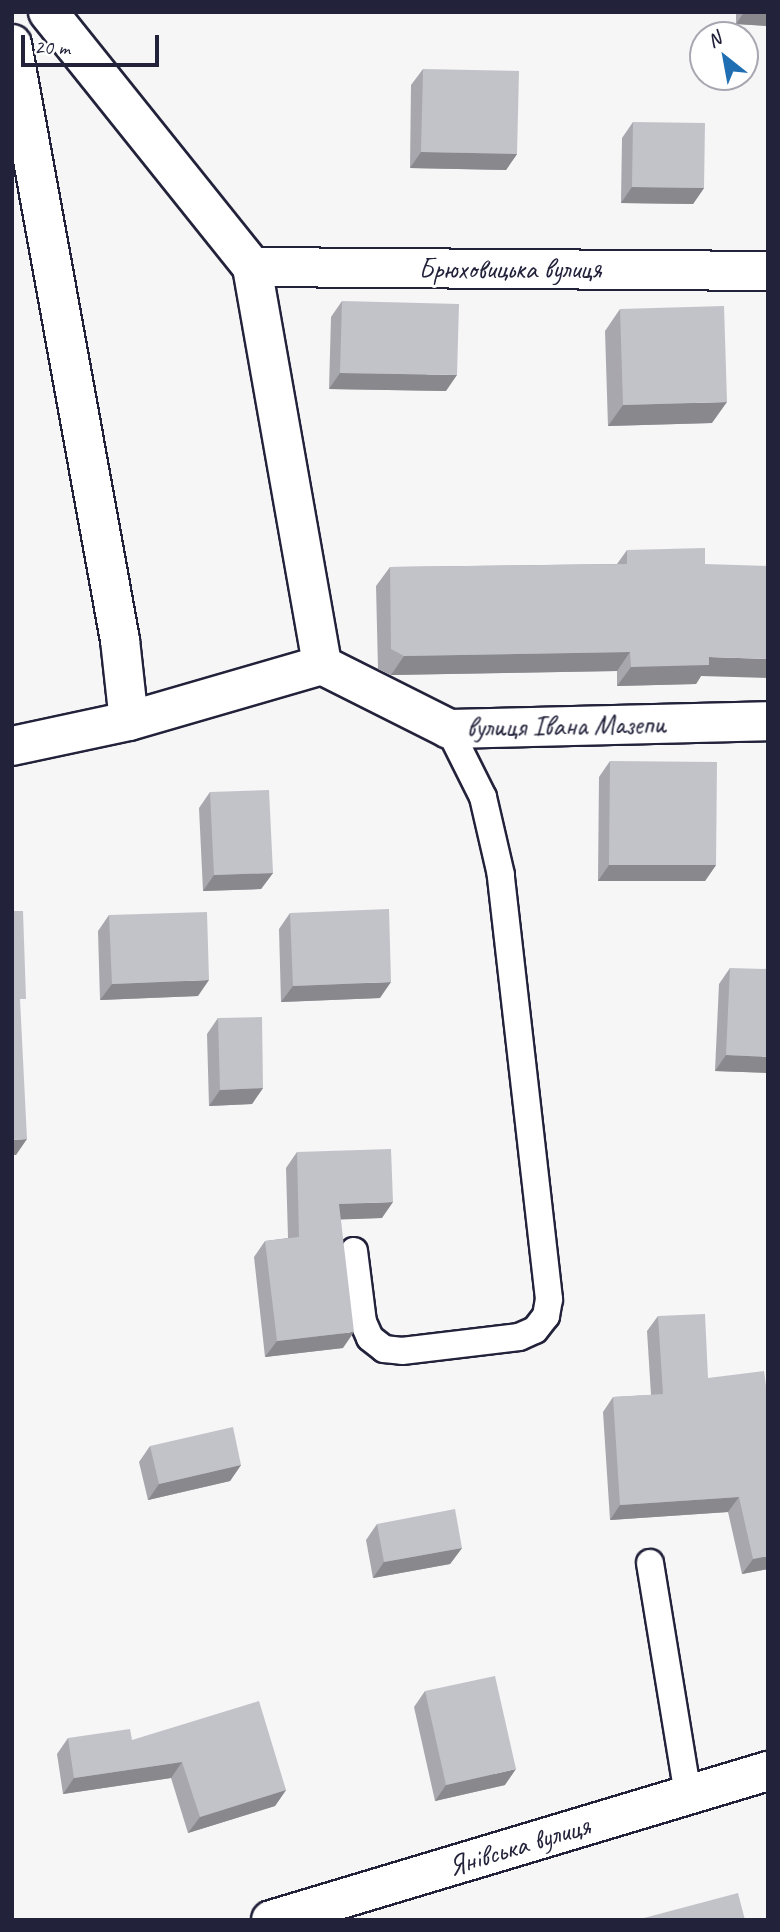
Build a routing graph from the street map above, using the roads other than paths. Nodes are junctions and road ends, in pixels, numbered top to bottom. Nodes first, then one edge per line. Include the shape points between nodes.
1 (48, 12) edge
2 (12, 44) edge
3 (251, 267) junction
4 (768, 271) edge
5 (322, 665) junction
6 (129, 721) junction
7 (768, 721) edge
8 (449, 729) junction
9 (12, 746) edge
10 (355, 1251) dead end
11 (650, 1563) dead end
12 (768, 1771) edge
13 (688, 1795) junction
14 (271, 1920) edge

1 - 3 street
2 - 6 street via 120,640
3 - 4 street, Брюховицька вулиця
3 - 5 street
5 - 6 street
5 - 8 street, вулиця Івана Мазепи
6 - 9 street
7 - 8 street, вулиця Івана Мазепи
8 - 10 lane via 483,797 501,875 549,1299 546,1316 535,1330 519,1337 402,1351 384,1349 370,1338 363,1322
11 - 13 lane
12 - 13 street, Янівська вулиця
13 - 14 street, Янівська вулиця

